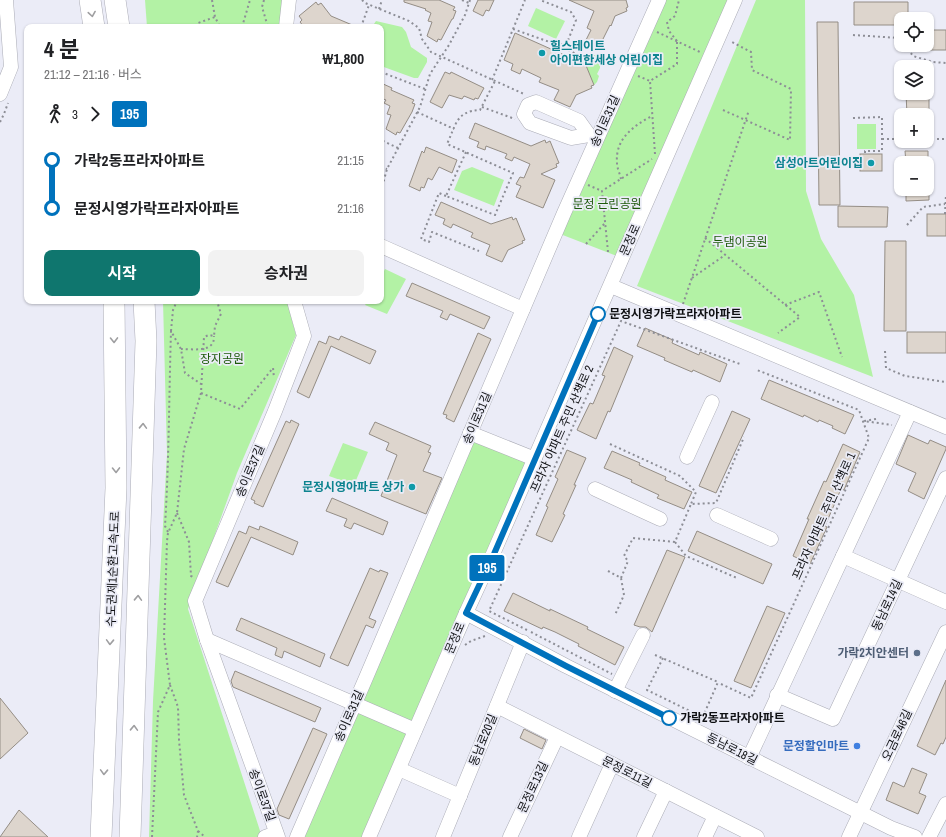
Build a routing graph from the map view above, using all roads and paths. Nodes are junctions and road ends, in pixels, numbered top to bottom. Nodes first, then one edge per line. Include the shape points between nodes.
1 (6, 0) edge
2 (90, 0) edge
3 (115, 0) edge
4 (212, 0) edge
5 (250, 0) edge
6 (264, 0) edge
7 (288, 0) edge
8 (362, 0) edge
9 (382, 0) edge
10 (462, 0) edge
11 (526, 0) edge
12 (540, 0) edge
13 (659, 0) edge
14 (679, 0) edge
15 (736, 0) edge
16 (470, 1) edge
17 (369, 5) junction
18 (379, 9) junction
19 (215, 17) junction
20 (94, 24) edge
21 (119, 24) edge
22 (198, 24) edge
23 (218, 24) edge
24 (243, 24) edge
25 (267, 24) edge
26 (286, 24) edge
27 (362, 24) edge
28 (647, 28) junction
29 (513, 29) junction
30 (853, 35) dead end
31 (720, 36) junction
32 (894, 38) edge
33 (677, 41) junction
34 (558, 46) junction
35 (910, 52) edge
36 (711, 56) junction
37 (441, 57) junction
38 (583, 57) dead end
39 (946, 63) edge
40 (384, 73) edge
41 (492, 80) junction
42 (495, 81) junction
43 (425, 89) junction
44 (0, 94) edge
45 (530, 97) dead end
46 (723, 110) dead end
47 (749, 110) dead end
48 (417, 112) junction
49 (539, 114) dead end
50 (652, 116) junction
51 (853, 118) dead end
52 (745, 120) junction
53 (454, 129) junction
54 (593, 137) junction
55 (882, 139) junction
56 (894, 139) edge
57 (934, 139) edge
58 (946, 139) edge
59 (384, 141) edge
60 (398, 148) junction
61 (466, 152) junction
62 (864, 154) dead end
63 (384, 168) edge
64 (387, 169) junction
65 (621, 179) junction
66 (384, 180) edge
67 (946, 194) edge
68 (446, 196) junction
69 (945, 204) edge
70 (945, 214) edge
71 (605, 223) junction
72 (907, 225) dead end
73 (705, 238) junction
74 (586, 244) dead end
75 (384, 247) edge
76 (479, 251) dead end
77 (608, 252) dead end
78 (725, 255) junction
79 (691, 279) junction
80 (611, 286) junction
81 (114, 304) edge
82 (144, 304) edge
83 (176, 304) edge
84 (218, 304) edge
85 (295, 304) edge
86 (786, 305) junction
87 (522, 309) junction
88 (679, 314) junction
89 (171, 331) junction
90 (778, 333) dead end
91 (214, 336) junction
92 (182, 349) junction
93 (203, 349) junction
94 (885, 351) dead end
95 (842, 357) dead end
96 (740, 364) dead end
97 (757, 370) dead end
98 (946, 382) edge
99 (201, 384) junction
100 (285, 384) junction
101 (200, 393) junction
102 (712, 402) dead end
103 (910, 412) junction
104 (876, 420) dead end
105 (864, 421) junction
106 (903, 426) junction
107 (946, 427) edge
108 (470, 433) junction
109 (744, 437) dead end
110 (610, 444) dead end
111 (687, 456) dead end
112 (535, 459) junction
113 (946, 478) edge
114 (595, 489) dead end
115 (691, 504) junction
116 (177, 513) junction
117 (717, 515) dead end
118 (660, 519) dead end
119 (172, 524) junction
120 (165, 526) junction
121 (168, 532) junction
122 (771, 539) dead end
123 (675, 542) junction
124 (842, 556) junction
125 (608, 571) dead end
126 (621, 578) junction
127 (737, 578) dead end
128 (204, 580) junction
129 (898, 581) junction
130 (946, 602) edge
131 (466, 613) junction
132 (615, 615) dead end
133 (946, 632) edge
134 (643, 635) dead end
135 (207, 640) junction
136 (522, 642) junction
137 (655, 654) dead end
138 (663, 658) junction
139 (721, 684) dead end
140 (170, 685) junction
141 (618, 685) junction
142 (777, 695) junction
143 (354, 703) junction
144 (496, 706) junction
145 (702, 717) junction
146 (415, 730) junction
147 (696, 731) junction
148 (557, 737) junction
149 (749, 758) junction
150 (612, 764) junction
151 (398, 769) junction
152 (666, 791) junction
153 (460, 796) junction
154 (946, 804) edge
155 (861, 812) junction
156 (715, 816) junction
157 (198, 831) junction
158 (273, 836) edge
159 (101, 837) edge
160 (130, 837) edge
161 (152, 837) edge
162 (197, 837) edge
163 (205, 837) edge
164 (296, 837) edge
165 (369, 837) edge
166 (444, 837) edge
167 (510, 837) edge
168 (579, 837) edge
169 (644, 837) edge
170 (705, 837) edge
171 (757, 837) edge
172 (849, 837) edge
173 (915, 837) edge
174 (929, 837) edge

1 - 44 street via 11,67
2 -> 20 highway
3 - 21 highway
4 - 19 path
5 - 24 path
6 - 25 path via 262,7
7 - 26 street
8 - 17 path
9 - 18 path
10 - 16 path
11 - 29 path
12 - 34 path via 571,12 576,20 567,43
13 - 28 street, 송이로31길
14 - 33 path via 675,16 667,22 669,31
15 - 31 street, 문정로
16 - 37 path
17 - 18 path
17 - 27 path
18 - 37 path via 409,21 419,28 422,39 431,52
19 - 22 path
19 - 23 path
28 - 33 path
28 - 54 street, 송이로31길
29 - 34 path
29 - 41 path
30 - 32 path
31 - 36 street, 문정로
31 - 52 path via 751,52 752,70 791,89 790,140
33 - 36 path
33 - 50 path via 677,64 650,81
34 - 38 path
35 - 39 path via 913,56
36 - 80 street, 문정로
37 - 41 path
37 - 43 path via 430,74
40 - 43 path
41 - 42 path
42 - 45 path
42 - 53 path via 480,110 460,116
43 - 48 path
46 - 52 path
47 - 52 path
48 - 53 path
48 - 60 path
49 - 54 street
50 - 65 path via 630,129 623,138 618,150 617,164
50 - 65 path via 655,157
51 - 55 path via 882,117
52 - 73 path
53 - 61 path via 447,144
54 - 87 street, 송이로31길
55 - 56 path
55 - 62 path via 882,151 865,151
57 - 58 path
59 - 60 path
60 - 64 path
61 - 68 path
61 - 68 path via 513,173 495,215
63 - 64 path
64 - 66 path
65 - 71 path via 602,191
67 - 69 path
68 - 76 path via 439,193 421,239 429,242 432,232
69 - 70 path
69 - 72 path via 922,207
71 - 74 path
71 - 77 path
73 - 78 path
73 - 79 path
75 - 87 street
78 - 79 path
78 - 86 path
79 - 88 path
80 - 88 street
80 - 112 street, 문정로
81 -> 159 highway, 수도권제1순환고속도로 via 116,488
160 -> 82 highway via 145,371
83 - 89 path
84 - 91 path via 221,314 215,326
85 - 100 street, 송이로37길 via 304,336
86 - 90 path via 800,317
86 - 95 path via 819,292
87 - 108 street, 송이로31길
88 - 103 street
89 - 92 path
89 - 120 path
91 - 93 path via 210,346
91 - 93 path via 204,337
92 - 93 path
92 - 99 path via 185,373
93 - 99 path
94 - 98 path via 886,368 905,376
96 - 141 path, 프라자 아파트 주민 산책로 2 via 621,321 489,611
97 - 105 path, 프라자 아파트 주민 산책로 1 via 859,410
99 - 101 path
100 - 101 path via 275,380 273,368 240,409
100 - 128 street, 송이로37길
101 - 116 path via 184,449
102 - 111 street
103 - 106 street
103 - 107 street
104 - 105 path
105 - 106 path
105 - 139 path, 프라자 아파트 주민 산책로 1 via 869,438 751,698
106 - 124 street
108 - 112 street
108 - 143 street, 송이로31길
109 - 115 path via 716,503
110 - 115 path via 680,476 696,492
112 - 131 street, 문정로
113 - 129 street, 동남로14길
114 - 118 street
115 - 123 path
116 - 119 path
116 - 128 path via 189,542 191,576
117 - 122 street
119 - 120 path
119 - 121 path
120 - 121 path
121 - 140 path via 164,638
123 - 126 path via 633,538 624,556 628,561
123 - 127 path via 686,556
124 - 129 street
124 - 142 street
125 - 126 path
126 - 132 path via 624,595
128 - 135 street, 송이로37길 via 195,601
129 - 130 street
129 - 142 street, 동남로14길 via 833,719
131 - 136 street, 동남로18길
131 - 146 street, 문정로
133 - 155 street, 오금로46길
134 - 141 street
135 - 143 street
135 - 158 street, 송이로37길
136 - 141 street, 동남로18길 via 566,666
136 - 144 street, 동남로20길
137 - 138 path
138 - 145 path via 647,690
138 - 145 path via 718,682
140 - 157 path via 178,707 178,740 184,795
140 - 161 path via 158,712
141 - 147 street, 동남로18길
142 - 149 street
143 - 146 street
143 - 164 street, 송이로31길
144 - 148 street, 문정로11길
144 - 153 street, 동남로20길
145 - 147 path
146 - 151 street, 문정로
147 - 149 street, 동남로18길
148 - 150 street, 문정로11길
148 - 167 street, 문정로13길
149 - 155 street, 동남로18길
150 - 152 street, 문정로11길
150 - 168 street
151 - 153 street
151 - 165 street, 문정로
152 - 156 street, 문정로11길
152 - 169 street
153 - 166 street, 동남로20길
154 - 174 street
155 - 172 street, 오금로46길
155 - 173 street, 동남로18길
156 - 170 street
156 - 171 street, 문정로11길
157 - 162 path
157 - 163 path

